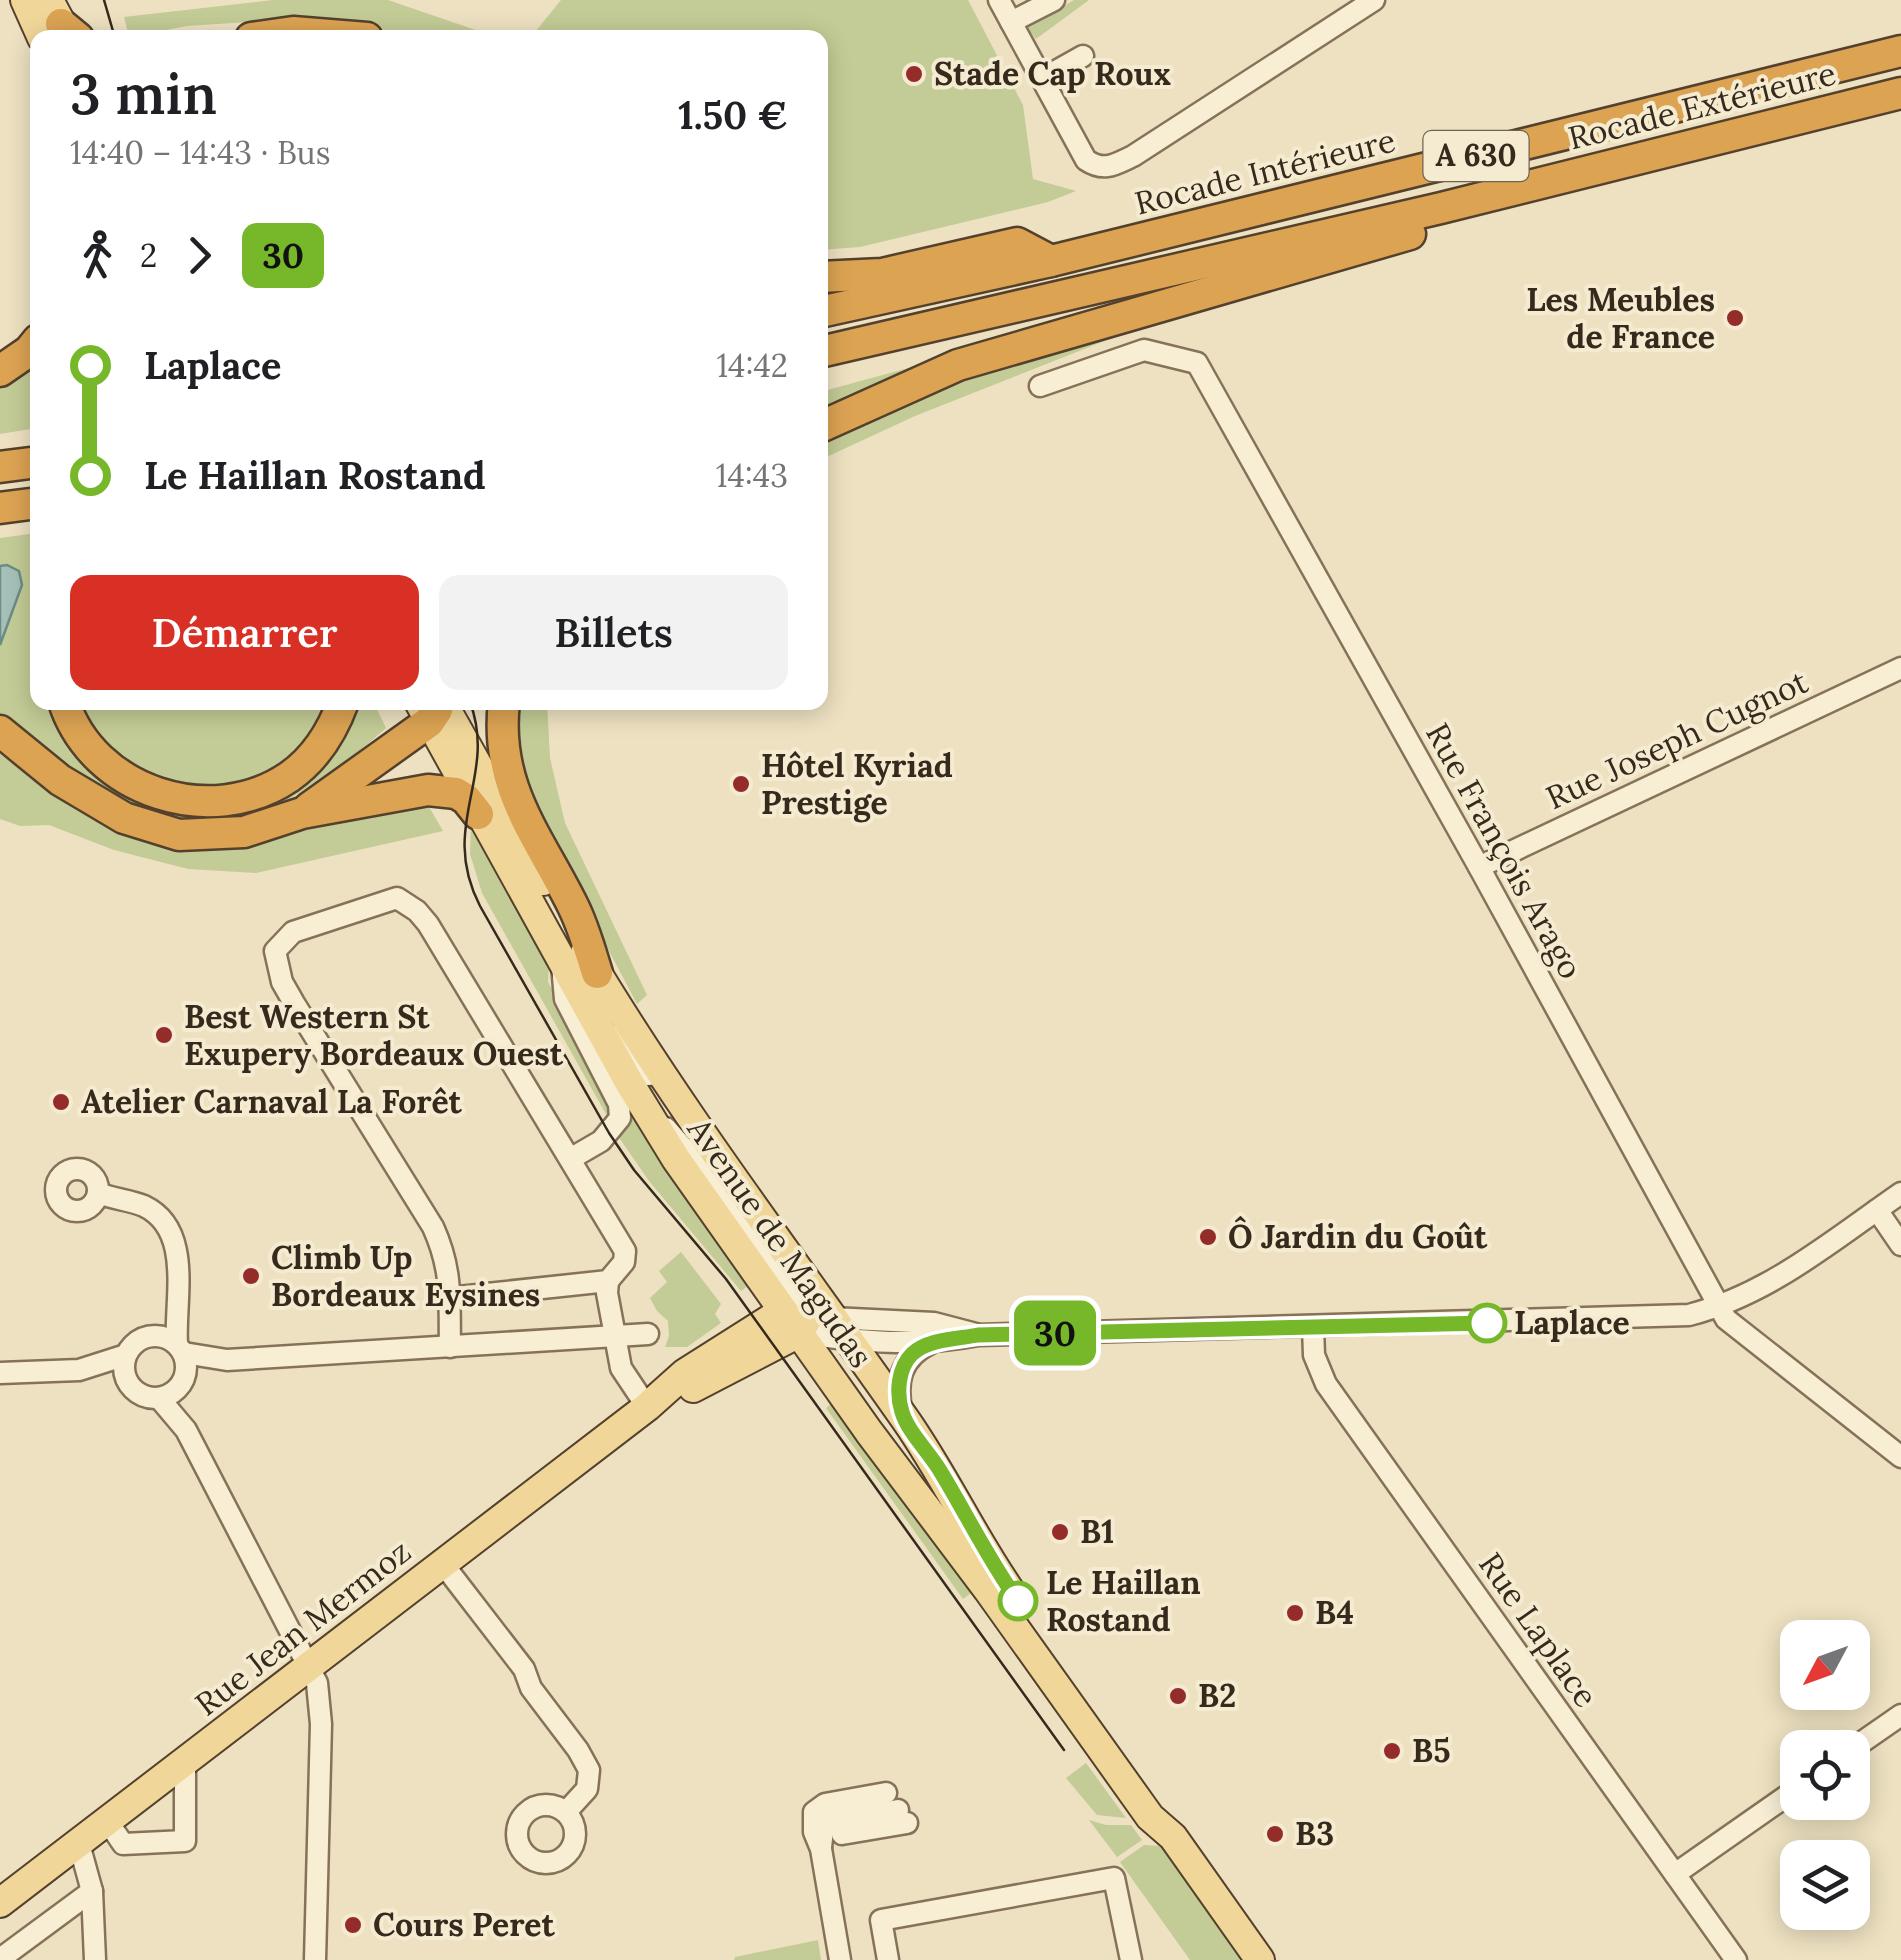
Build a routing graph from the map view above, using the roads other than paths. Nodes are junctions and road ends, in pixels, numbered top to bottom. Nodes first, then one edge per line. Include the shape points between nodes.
1 (999, 0) edge
2 (1054, 0) edge
3 (1374, 0) edge
4 (1011, 22) junction
5 (1901, 51) edge
6 (1083, 56) dead end
7 (1042, 79) junction
8 (1901, 93) edge
9 (1441, 208) junction
10 (1050, 260) junction
11 (828, 277) edge
12 (828, 310) edge
13 (30, 350) edge
14 (828, 350) edge
15 (0, 370) edge
16 (1040, 386) dead end
17 (828, 423) edge
18 (30, 463) edge
19 (0, 467) edge
20 (30, 504) edge
21 (0, 508) edge
22 (1901, 668) edge
23 (67, 710) edge
24 (339, 710) edge
25 (428, 710) edge
26 (433, 710) edge
27 (434, 710) edge
28 (504, 710) edge
29 (0, 731) edge
30 (302, 813) junction
31 (478, 814) junction
32 (1479, 867) junction
33 (562, 963) junction
34 (598, 973) junction
35 (662, 1074) junction
36 (570, 1158) junction
37 (1901, 1193) edge
38 (98, 1194) dead end
39 (1877, 1210) junction
40 (1901, 1245) edge
41 (608, 1281) junction
42 (450, 1298) junction
43 (176, 1304) junction
44 (1720, 1308) junction
45 (815, 1325) junction
46 (1313, 1327) junction
47 (648, 1334) dead end
48 (978, 1335) junction
49 (153, 1336) junction
50 (614, 1336) junction
51 (931, 1343) junction
52 (450, 1347) junction
53 (126, 1355) junction
54 (182, 1363) junction
55 (79, 1370) junction
56 (0, 1373) edge
57 (126, 1378) junction
58 (158, 1398) junction
59 (647, 1407) junction
60 (903, 1416) junction
61 (186, 1430) junction
62 (1899, 1452) edge
63 (960, 1509) junction
64 (443, 1564) junction
65 (311, 1666) junction
66 (1901, 1715) edge
67 (1870, 1737) edge
68 (185, 1763) junction
69 (1780, 1801) edge
70 (566, 1812) dead end
71 (108, 1822) junction
72 (1173, 1838) junction
73 (79, 1844) junction
74 (821, 1849) junction
75 (1675, 1874) junction
76 (92, 1891) junction
77 (0, 1903) edge
78 (0, 1959) edge
79 (94, 1960) edge
80 (315, 1960) edge
81 (840, 1960) edge
82 (888, 1960) edge
83 (1131, 1960) edge
84 (1260, 1960) edge
85 (1736, 1960) edge

1 - 4 street
2 - 4 street
3 - 7 street via 1112,166 1098,168 1086,160
4 - 7 street
5 - 10 highway, Rocade Intérieure / A 630
6 - 7 street
8 - 9 highway, Rocade Extérieure / A 630
9 - 14 highway, Rocade Extérieure / A 630
9 - 17 highway via 1419,232 958,365
10 - 11 highway via 1017,244 882,274
10 - 12 highway, Rocade Intérieure / A 630
13 - 15 highway
16 - 32 street, Rue François Arago via 1144,350 1197,364
18 - 19 highway
20 - 21 highway
22 - 32 street, Rue Joseph Cugnot
23 - 24 highway via 107,768 156,794 191,801 257,792 288,777 327,738
25 - 30 highway
26 - 31 main road, Avenue de Magudas
27 - 34 main road, Avenue de Magudas
28 - 34 highway via 504,748 521,814 573,906
29 - 30 highway via 60,780 124,818 180,834 244,832
30 - 31 highway via 428,790 456,793
31 - 33 main road, Avenue de Magudas
32 - 44 street, Rue François Arago
33 - 35 street via 637,1067 647,1075
33 - 36 street via 565,999 620,1118 601,1141
33 - 45 main road, Avenue de Magudas via 692,1182
34 - 35 main road, Avenue de Magudas
35 - 45 main road, Avenue de Magudas
36 - 41 street via 625,1251
36 - 42 street via 417,910 398,898 283,940 275,951 282,982 433,1227 448,1264
37 - 39 street
38 - 43 street via 142,1205 168,1228 178,1272
39 - 40 street
39 - 44 street via 1771,1284
41 - 42 street
41 - 50 street
42 - 52 street
43 - 49 street
43 - 54 street
44 - 46 street via 1665,1318
44 - 62 street, Rue François Arago via 1736,1328
45 - 48 street via 934,1323
45 - 51 street
45 - 59 main road, Rue Jean Mermoz
45 - 60 main road, Avenue de Magudas
45 - 63 main road via 920,1472
45 - 72 main road, Avenue de Magudas via 1150,1817
46 - 48 street
46 - 75 street, Rue Laplace via 1314,1355 1326,1384
47 - 50 street
48 - 51 street
49 - 53 street
49 - 54 street via 162,1336
50 - 52 street
50 - 59 street via 621,1368
51 - 60 street via 904,1367 898,1395
52 - 54 street
53 - 55 street
53 - 57 street
54 - 58 street via 175,1391
54 - 61 street
55 - 56 street
55 - 57 street
57 - 58 street via 145,1396
58 - 61 street
59 - 64 main road, Rue Jean Mermoz
60 - 63 main road, Avenue de Magudas
61 - 65 street
63 - 72 main road, Avenue de Magudas via 1162,1808
64 - 65 main road, Rue Jean Mermoz
64 - 70 street via 585,1760 587,1789
65 - 68 main road, Rue Jean Mermoz
65 - 80 street via 321,1724
66 - 67 street
68 - 71 main road, Rue Jean Mermoz
68 - 71 street via 185,1841 124,1844
69 - 75 street
71 - 73 main road, Rue Jean Mermoz
72 - 84 main road, Avenue de Magudas
73 - 76 street
73 - 77 main road, Rue Jean Mermoz
74 - 74 street via 825,1842 897,1809 819,1806 812,1819
74 - 81 street
75 - 85 street, Rue Laplace
76 - 78 street
76 - 79 street
82 - 83 street via 881,1920 1114,1878

